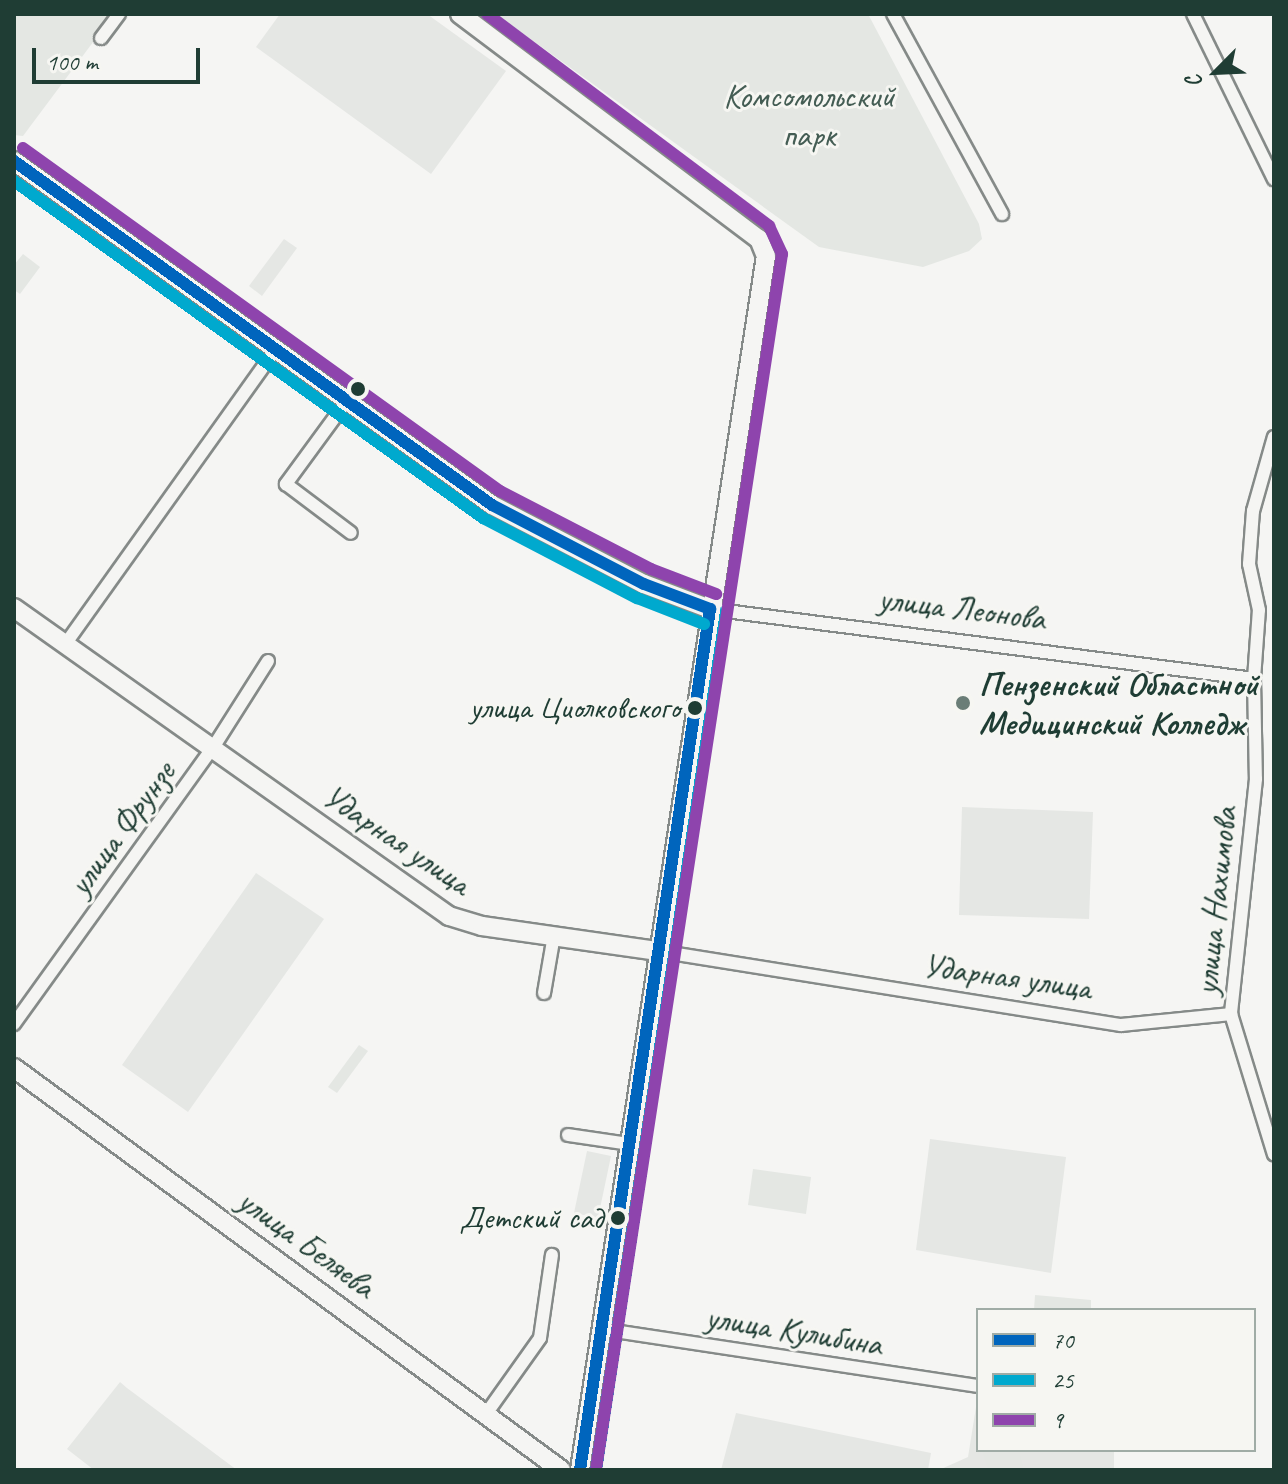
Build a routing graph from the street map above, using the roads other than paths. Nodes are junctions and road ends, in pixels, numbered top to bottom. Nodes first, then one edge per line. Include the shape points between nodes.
1 (119, 14) edge
2 (460, 14) edge
3 (893, 14) edge
4 (1193, 14) edge
5 (101, 38) dead end
6 (14, 161) edge
7 (1274, 179) edge
8 (1002, 214) dead end
9 (274, 352) junction
10 (346, 402) junction
11 (1274, 437) edge
12 (351, 533) dead end
13 (14, 608) edge
14 (710, 609) junction
15 (64, 646) junction
16 (268, 661) dead end
17 (1254, 679) junction
18 (212, 750) junction
19 (554, 935) junction
20 (658, 951) junction
21 (544, 993) dead end
22 (1231, 1014) junction
23 (14, 1024) edge
24 (14, 1068) edge
25 (568, 1135) dead end
26 (629, 1144) junction
27 (1274, 1155) edge
28 (552, 1255) dead end
29 (601, 1329) junction
30 (976, 1386) edge
31 (486, 1414) junction
32 (561, 1470) edge
33 (580, 1470) edge

1 - 5 street
2 - 14 main road via 764,246
3 - 8 street
4 - 7 street
6 - 9 main road, улица Леонова
9 - 10 main road, улица Леонова
9 - 15 street
10 - 12 street via 286,484
10 - 14 main road, улица Леонова via 492,505 644,584
11 - 17 street via 1253,511 1249,564 1259,610
13 - 15 main road, Ударная улица
14 - 17 street, улица Леонова
14 - 20 main road
15 - 18 main road, Ударная улица
16 - 18 street, улица Фрунзе
17 - 22 street, улица Нахимова via 1256,779
18 - 19 main road, Ударная улица via 449,916
18 - 23 street, улица Фрунзе
19 - 20 main road, Ударная улица
19 - 21 street
20 - 22 street, Ударная улица via 1121,1025
20 - 26 main road
22 - 27 street, улица Нахимова
24 - 31 main road, улица Беляева
25 - 26 street
26 - 29 main road
28 - 31 street via 540,1338
29 - 30 street, улица Кулибина
29 - 33 main road
31 - 32 main road, улица Беляева

